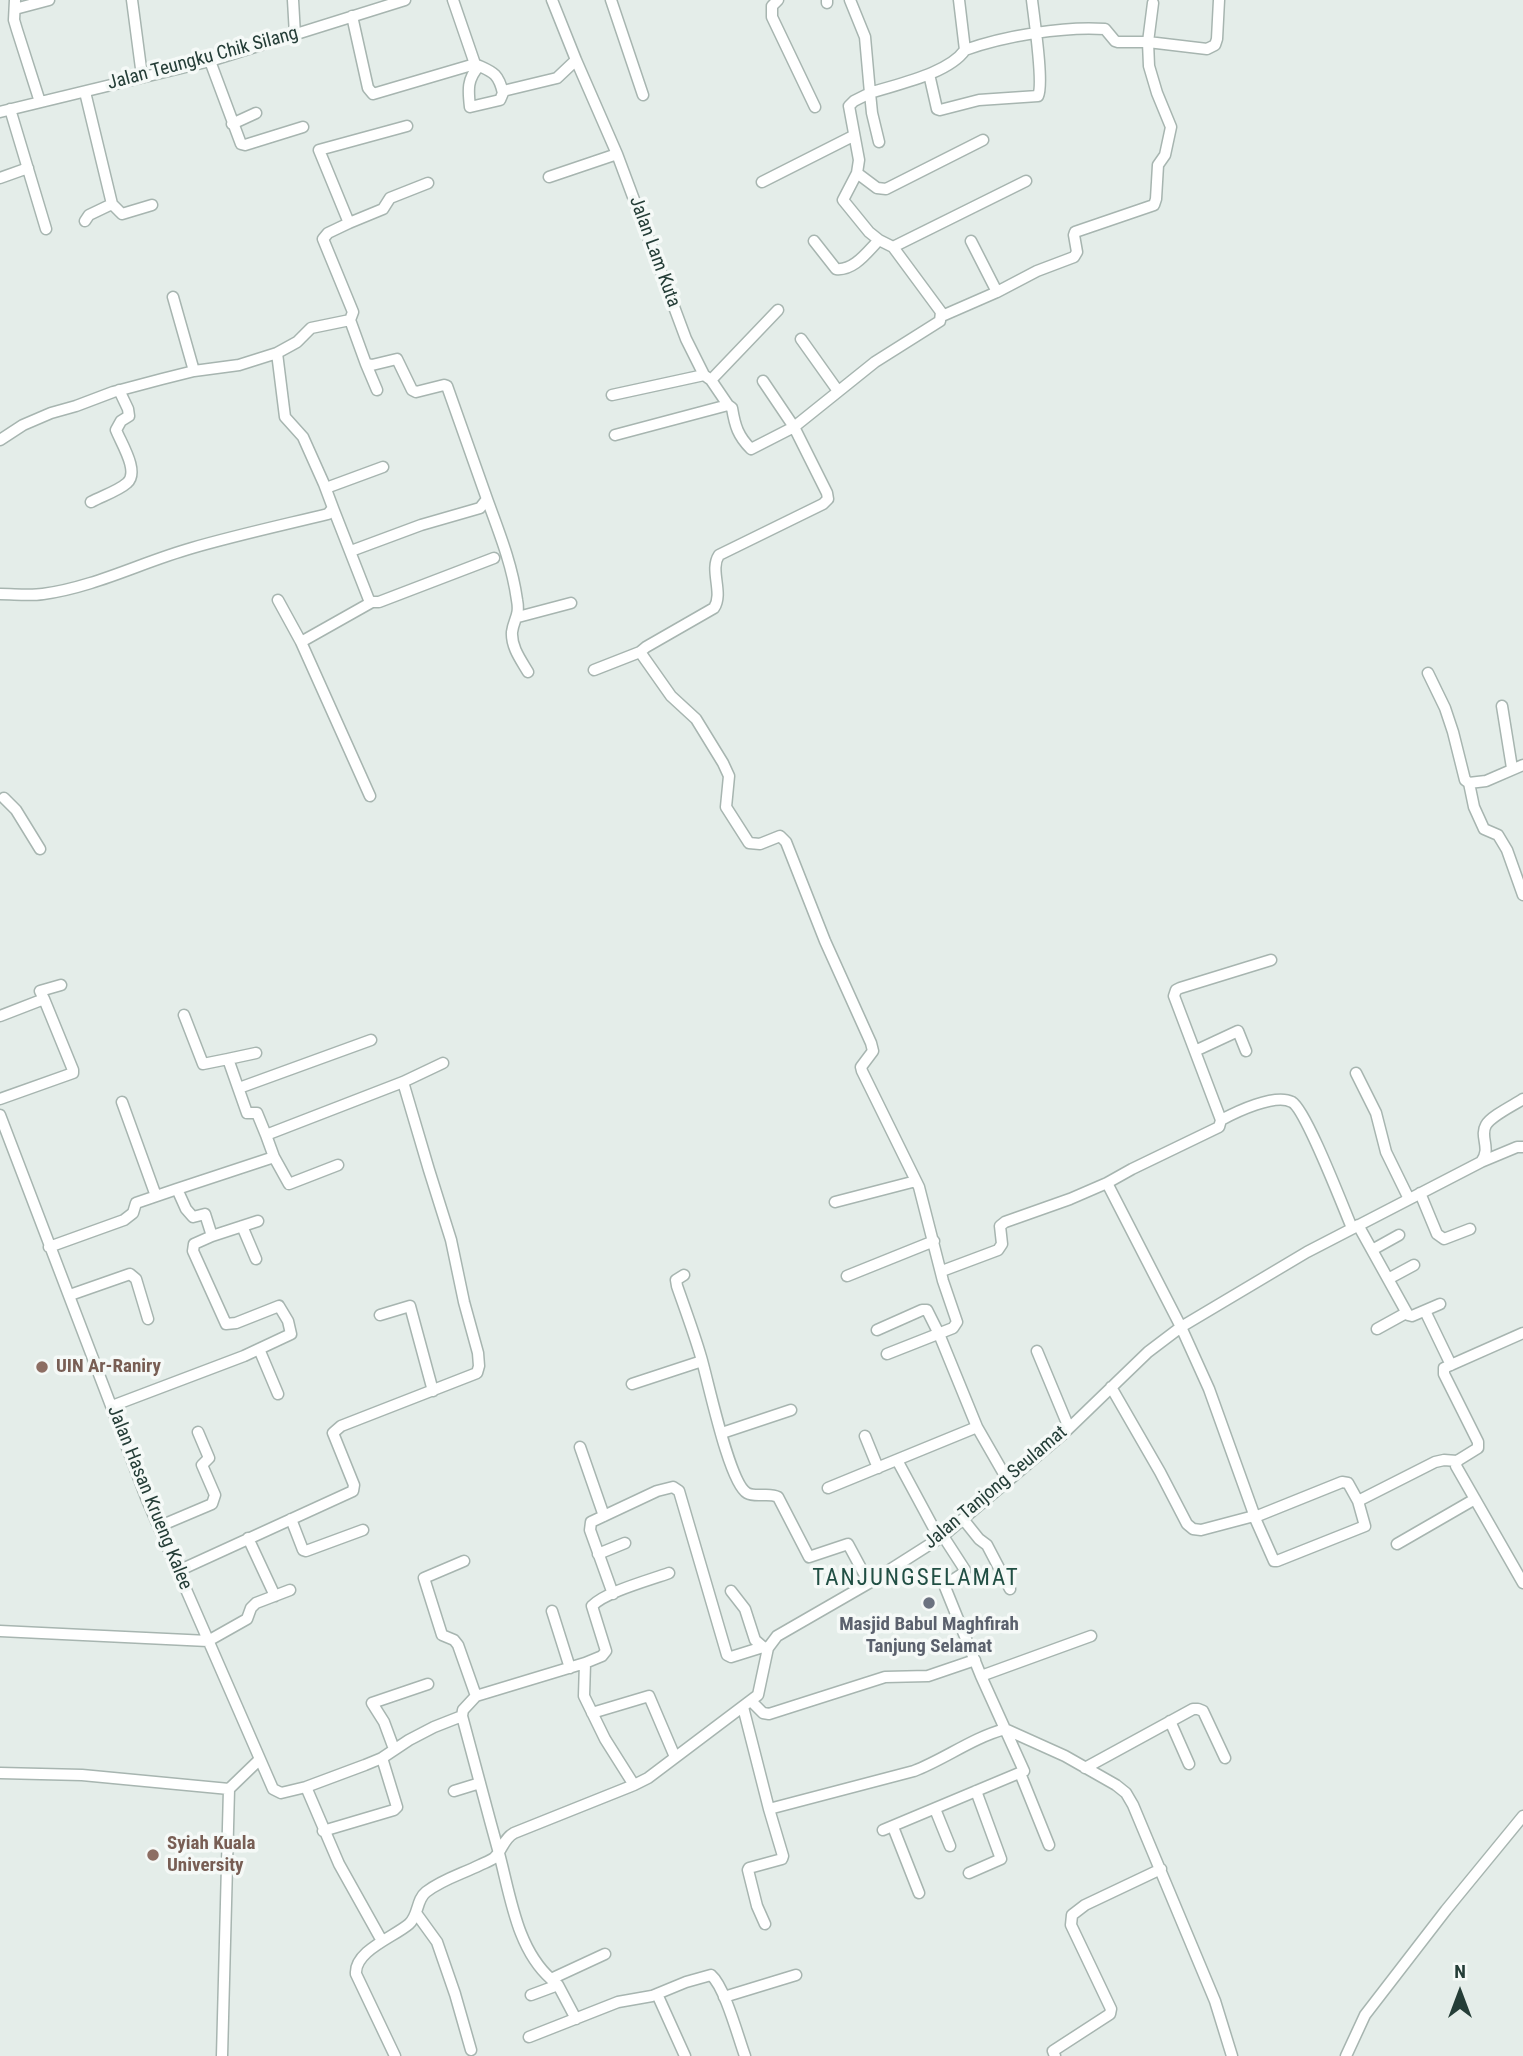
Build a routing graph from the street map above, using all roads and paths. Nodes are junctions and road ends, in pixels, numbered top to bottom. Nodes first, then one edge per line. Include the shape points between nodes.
1 (49, 0) edge
2 (132, 0) edge
3 (292, 0) edge
4 (405, 0) edge
5 (453, 0) edge
6 (552, 0) edge
7 (611, 0) edge
8 (778, 0) edge
9 (850, 0) edge
10 (958, 0) edge
11 (1032, 0) edge
12 (1219, 0) edge
13 (1153, 3) dead end
14 (15, 4) edge
15 (352, 16) junction
16 (1035, 34) junction
17 (295, 35) junction
18 (1148, 41) junction
19 (965, 50) junction
20 (576, 60) junction
21 (210, 61) junction
22 (477, 65) junction
23 (929, 74) junction
24 (142, 76) junction
25 (503, 91) junction
26 (85, 92) junction
27 (870, 93) junction
28 (643, 95) dead end
29 (40, 102) junction
30 (815, 107) dead end
31 (5, 110) edge
32 (256, 113) dead end
33 (232, 124) junction
34 (407, 126) dead end
35 (303, 127) dead end
36 (853, 136) junction
37 (983, 140) dead end
38 (879, 142) dead end
39 (617, 153) junction
40 (28, 168) junction
41 (857, 173) junction
42 (550, 177) dead end
43 (0, 178) edge
44 (1026, 181) dead end
45 (762, 182) dead end
46 (428, 183) dead end
47 (112, 204) junction
48 (152, 205) dead end
49 (85, 221) dead end
50 (349, 223) junction
51 (46, 229) dead end
52 (879, 240) junction
53 (814, 241) dead end
54 (971, 241) dead end
55 (893, 247) junction
56 (997, 292) junction
57 (173, 297) dead end
58 (778, 310) dead end
59 (942, 316) junction
60 (350, 320) junction
61 (801, 339) dead end
62 (277, 352) junction
63 (366, 364) junction
64 (194, 371) junction
65 (707, 378) junction
66 (763, 381) dead end
67 (119, 390) junction
68 (377, 390) dead end
69 (838, 391) junction
70 (612, 395) dead end
71 (728, 405) junction
72 (794, 427) junction
73 (615, 435) dead end
74 (0, 440) edge
75 (383, 467) dead end
76 (326, 488) junction
77 (487, 499) junction
78 (91, 502) dead end
79 (332, 508) junction
80 (351, 551) junction
81 (494, 558) dead end
82 (0, 594) edge
83 (278, 600) dead end
84 (372, 602) junction
85 (571, 603) dead end
86 (518, 617) junction
87 (301, 642) junction
88 (640, 653) junction
89 (594, 670) dead end
90 (528, 672) dead end
91 (1428, 673) dead end
92 (1502, 706) dead end
93 (1523, 765) edge
94 (1512, 768) junction
95 (1469, 783) junction
96 (370, 796) dead end
97 (1, 797) edge
98 (40, 849) dead end
99 (1523, 895) edge
100 (1271, 960) dead end
101 (61, 985) dead end
102 (44, 999) junction
103 (184, 1015) dead end
104 (0, 1016) edge
105 (371, 1040) dead end
106 (1195, 1051) junction
107 (1246, 1051) dead end
108 (256, 1053) dead end
109 (228, 1059) junction
110 (443, 1063) dead end
111 (1356, 1073) dead end
112 (403, 1082) junction
113 (240, 1088) junction
114 (0, 1099) edge
115 (1523, 1099) edge
116 (122, 1102) dead end
117 (0, 1115) edge
118 (1221, 1120) junction
119 (266, 1135) junction
120 (1523, 1147) edge
121 (274, 1157) junction
122 (1480, 1162) junction
123 (338, 1165) dead end
124 (916, 1181) junction
125 (1107, 1183) junction
126 (177, 1189) junction
127 (1420, 1193) junction
128 (156, 1196) junction
129 (1409, 1199) junction
130 (835, 1202) dead end
131 (258, 1221) dead end
132 (242, 1226) junction
133 (1355, 1226) junction
134 (1470, 1229) dead end
135 (1399, 1235) dead end
136 (212, 1237) junction
137 (934, 1241) junction
138 (49, 1247) junction
139 (1372, 1250) junction
140 (256, 1259) dead end
141 (1414, 1265) dead end
142 (942, 1271) junction
143 (684, 1275) dead end
144 (847, 1276) dead end
145 (1388, 1279) junction
146 (70, 1295) junction
147 (1440, 1304) dead end
148 (1425, 1311) junction
149 (1406, 1312) junction
150 (380, 1315) dead end
151 (148, 1319) dead end
152 (1181, 1327) junction
153 (1377, 1329) dead end
154 (877, 1330) dead end
155 (1523, 1333) edge
156 (939, 1334) junction
157 (259, 1349) junction
158 (1037, 1351) dead end
159 (887, 1354) dead end
160 (702, 1361) junction
161 (1451, 1365) junction
162 (632, 1384) dead end
163 (1111, 1387) junction
164 (433, 1391) junction
165 (278, 1394) dead end
166 (112, 1406) junction
167 (791, 1410) dead end
168 (977, 1427) junction
169 (1069, 1428) junction
170 (198, 1432) dead end
171 (722, 1433) junction
172 (865, 1436) dead end
173 (580, 1447) dead end
174 (897, 1460) junction
175 (1458, 1461) junction
176 (878, 1468) junction
177 (1008, 1481) junction
178 (828, 1488) dead end
179 (1475, 1499) junction
180 (1358, 1501) junction
181 (604, 1516) junction
182 (1255, 1517) junction
183 (290, 1519) junction
184 (963, 1519) junction
185 (160, 1526) junction
186 (363, 1530) dead end
187 (941, 1537) junction
188 (248, 1538) junction
189 (625, 1543) dead end
190 (1397, 1544) dead end
191 (598, 1554) junction
192 (464, 1561) dead end
193 (178, 1571) junction
194 (669, 1573) dead end
195 (869, 1583) junction
196 (1523, 1583) edge
197 (1010, 1589) dead end
198 (290, 1590) dead end
199 (730, 1591) dead end
200 (613, 1594) junction
201 (275, 1596) junction
202 (552, 1611) dead end
203 (0, 1631) edge
204 (1091, 1636) dead end
205 (208, 1641) junction
206 (765, 1648) junction
207 (975, 1660) junction
208 (585, 1663) junction
209 (570, 1668) junction
210 (981, 1676) junction
211 (428, 1684) dead end
212 (476, 1696) junction
213 (747, 1704) junction
214 (592, 1713) junction
215 (462, 1716) junction
216 (1170, 1721) junction
217 (1005, 1729) junction
218 (394, 1749) junction
219 (675, 1757) junction
220 (382, 1758) junction
221 (1225, 1758) dead end
222 (259, 1760) junction
223 (1189, 1764) dead end
224 (1086, 1768) junction
225 (0, 1773) edge
226 (1020, 1773) junction
227 (480, 1783) junction
228 (634, 1786) junction
229 (306, 1787) junction
230 (229, 1788) junction
231 (454, 1791) dead end
232 (976, 1791) junction
233 (769, 1809) junction
234 (935, 1809) junction
235 (1523, 1816) edge
236 (323, 1831) junction
237 (1049, 1845) dead end
238 (950, 1846) dead end
239 (499, 1851) junction
240 (1161, 1869) junction
241 (969, 1873) dead end
242 (919, 1894) dead end
243 (416, 1913) junction
244 (765, 1924) dead end
245 (382, 1941) junction
246 (605, 1954) dead end
247 (796, 1975) dead end
248 (554, 1982) junction
249 (657, 1994) junction
250 (531, 1995) dead end
251 (724, 1997) junction
252 (576, 2019) junction
253 (529, 2037) dead end
254 (471, 2050) dead end
255 (1050, 2054) edge
256 (222, 2056) edge
257 (395, 2056) edge
258 (685, 2056) edge
259 (745, 2056) edge
260 (1232, 2056) edge
261 (1346, 2056) edge

1 - 14 street
2 - 24 street
3 - 17 street
4 - 15 street, Jalan Teungku Chik Silang
5 - 22 street
6 - 20 street, Jalan Lam Kuta
7 - 28 street
8 - 30 street via 772,6 772,17
9 - 27 street via 865,37
10 - 19 street
11 - 16 street
12 - 18 street via 1217,39 1212,47
13 - 18 street
14 - 29 street via 14,20
15 - 17 street, Jalan Teungku Chik Silang
15 - 22 street via 373,94
16 - 18 street via 1095,28 1106,29 1118,42
16 - 19 street
16 - 23 street via 1038,96 979,100 940,110
17 - 21 street, Jalan Teungku Chik Silang
18 - 56 street via 1149,66 1171,127 1158,165 1155,203 1075,232 1074,257
19 - 23 street
20 - 25 street via 557,78
20 - 39 street, Jalan Lam Kuta
21 - 24 street, Jalan Teungku Chik Silang
21 - 33 street
22 - 25 street via 491,69
22 - 25 street via 467,88 470,107 500,100
23 - 27 street
24 - 26 street, Jalan Teungku Chik Silang
26 - 29 street, Jalan Teungku Chik Silang
26 - 47 street
27 - 36 street via 849,106
27 - 38 street
29 - 31 street, Jalan Teungku Chik Silang
31 - 40 street
32 - 33 street
33 - 35 street via 245,145
34 - 50 street via 319,150
36 - 41 street
36 - 45 street
37 - 41 street via 886,189
39 - 42 street
39 - 65 street, Jalan Lam Kuta via 686,339
40 - 43 street
40 - 51 street
41 - 52 street via 843,200
44 - 55 street
46 - 50 street via 390,198 383,209
47 - 48 street via 122,214
47 - 49 street
50 - 60 street via 323,239 353,312
52 - 53 street via 849,268 842,269 836,269
52 - 55 street
54 - 56 street
55 - 59 street
56 - 59 street
57 - 64 street
58 - 65 street
59 - 69 street
60 - 62 street via 311,328
60 - 63 street
61 - 69 street
62 - 64 street via 239,365
62 - 76 street via 285,417 303,437
63 - 68 street
63 - 77 street via 397,359 416,392 447,386
64 - 67 street
65 - 70 street
65 - 71 street, Jalan Lam Kuta
66 - 72 street
67 - 74 street via 51,413
67 - 78 street via 129,416 116,430 132,469 131,478
69 - 72 street
71 - 72 street, Jalan Lam Kuta via 739,437 751,449
71 - 73 street
72 - 88 street via 828,499 719,555 717,605
75 - 76 street
76 - 79 street
77 - 80 street via 480,508
77 - 86 street via 507,552
79 - 80 street
79 - 82 street via 328,514 192,548 78,587 40,595
80 - 84 street
81 - 84 street
83 - 87 street
84 - 87 street
85 - 86 street
86 - 90 street via 512,636
87 - 96 street
88 - 89 street
88 - 124 street via 671,696 696,719 723,763 729,776 726,807 749,843 780,836 786,842 872,1043 873,1051 862,1071
91 - 95 street via 1454,732
92 - 94 street
93 - 94 street
94 - 95 street via 1501,776
95 - 99 street via 1484,829 1498,835 1507,850
97 - 98 street via 16,810
100 - 106 street via 1176,990 1174,996
101 - 102 street via 40,991
102 - 104 street
102 - 114 street via 73,1073
103 - 109 street via 203,1064
105 - 113 street
106 - 107 street via 1238,1031
106 - 118 street
108 - 109 street
109 - 113 street
110 - 112 street
111 - 129 street
112 - 119 street
112 - 164 street via 451,1240 479,1366 477,1373
113 - 119 street via 247,1113 257,1113
115 - 122 street via 1488,1122 1486,1153
116 - 128 street
117 - 138 street, Jalan Hasan Krueng Kalee
118 - 125 street via 1217,1128
118 - 133 street via 1259,1103 1285,1100 1295,1104
119 - 121 street
120 - 122 street, Jalan Tanjong Seulamat
121 - 123 street via 289,1184
121 - 126 street
122 - 127 street, Jalan Tanjong Seulamat
124 - 130 street
124 - 137 street
125 - 142 street via 1001,1223 998,1250
125 - 152 street
126 - 128 street
126 - 136 street via 193,1217 205,1214
127 - 129 street, Jalan Tanjong Seulamat
127 - 134 street via 1440,1238
128 - 138 street via 136,1203 124,1220
129 - 133 street, Jalan Tanjong Seulamat
131 - 132 street
132 - 136 street
132 - 140 street
133 - 139 street
133 - 152 street, Jalan Tanjong Seulamat
135 - 139 street
136 - 157 street via 196,1241 193,1251 226,1324 279,1306 288,1321 291,1334
137 - 142 street
137 - 144 street
138 - 146 street, Jalan Hasan Krueng Kalee
139 - 145 street
141 - 145 street
142 - 156 street via 957,1322
143 - 160 street via 676,1280
145 - 149 street
146 - 151 street via 130,1274 136,1279
146 - 166 street, Jalan Hasan Krueng Kalee
147 - 148 street
148 - 149 street via 1412,1316
148 - 161 street
149 - 153 street
150 - 164 street via 410,1306
152 - 163 street, Jalan Tanjong Seulamat
152 - 182 street via 1209,1389
154 - 156 street via 925,1310
155 - 161 street
156 - 159 street
156 - 168 street
157 - 165 street
157 - 166 street
158 - 169 street
160 - 162 street
160 - 171 street
161 - 175 street via 1444,1368 1444,1374 1478,1442 1478,1448
163 - 169 street, Jalan Tanjong Seulamat
163 - 182 street via 1190,1527 1201,1530
164 - 183 street via 333,1433 353,1491
166 - 185 street, Jalan Hasan Krueng Kalee
167 - 171 street
168 - 174 street
168 - 177 street
169 - 177 street, Jalan Tanjong Seulamat
170 - 185 street via 209,1458 202,1465 215,1500
171 - 195 street via 743,1489 778,1497 806,1554 812,1557 848,1544
172 - 176 street
173 - 181 street
174 - 176 street
174 - 187 street
175 - 179 street via 1456,1466
175 - 180 street via 1435,1462
176 - 178 street
177 - 184 street, Jalan Tanjong Seulamat
179 - 190 street
179 - 196 street
180 - 182 street via 1348,1483 1342,1482
180 - 182 street via 1365,1526 1278,1562 1271,1558
181 - 191 street via 590,1526
181 - 206 street via 657,1491 671,1487 679,1491 727,1655
183 - 186 street via 306,1551
183 - 188 street
184 - 187 street, Jalan Tanjong Seulamat
184 - 197 street via 987,1545
185 - 193 street, Jalan Hasan Krueng Kalee
187 - 195 street, Jalan Tanjong Seulamat
187 - 207 street via 965,1570 945,1587
188 - 193 street
188 - 201 street
189 - 191 street
191 - 200 street
192 - 212 street via 424,1578 442,1635 458,1645
193 - 205 street, Jalan Hasan Krueng Kalee
194 - 200 street
195 - 206 street, Jalan Tanjong Seulamat via 781,1633
198 - 201 street
199 - 206 street via 746,1609 755,1640
200 - 208 street via 592,1606 605,1654
201 - 205 street via 256,1604 247,1619
202 - 209 street
203 - 205 street
204 - 210 street
205 - 222 street, Jalan Hasan Krueng Kalee
206 - 213 street via 758,1695
207 - 210 street
207 - 213 street via 928,1676 885,1677 769,1714
208 - 209 street
208 - 214 street via 584,1696
209 - 212 street
210 - 217 street
211 - 218 street via 372,1703
212 - 215 street
213 - 219 street
213 - 233 street
214 - 219 street via 649,1696
214 - 228 street
215 - 218 street
215 - 227 street
216 - 221 street via 1193,1709 1203,1711
216 - 223 street
216 - 224 street
217 - 224 street
217 - 226 street via 1024,1770
217 - 233 street via 914,1771
218 - 220 street
219 - 228 street
220 - 229 street
220 - 236 street via 397,1807
222 - 229 street, Jalan Hasan Krueng Kalee via 272,1789 281,1793
222 - 230 street
224 - 240 street via 1126,1793
225 - 230 street
226 - 232 street
226 - 237 street
227 - 231 street
227 - 239 street
228 - 239 street via 514,1833
229 - 236 street
230 - 256 street
232 - 234 street
232 - 241 street via 1001,1859
233 - 244 street via 782,1859 748,1870
234 - 238 street
234 - 242 street via 888,1829
235 - 261 street via 1365,2015
236 - 245 street
239 - 243 street via 494,1858 426,1892
239 - 248 street via 519,1929 535,1962
240 - 255 street via 1072,1914 1071,1925 1111,2009
240 - 260 street via 1215,2001
243 - 245 street via 410,1924
243 - 254 street via 437,1942
245 - 257 street via 360,1959 356,1971
246 - 248 street
247 - 251 street
248 - 250 street
248 - 252 street
249 - 251 street via 713,1976
249 - 252 street via 618,2001
249 - 258 street
251 - 259 street
252 - 253 street

